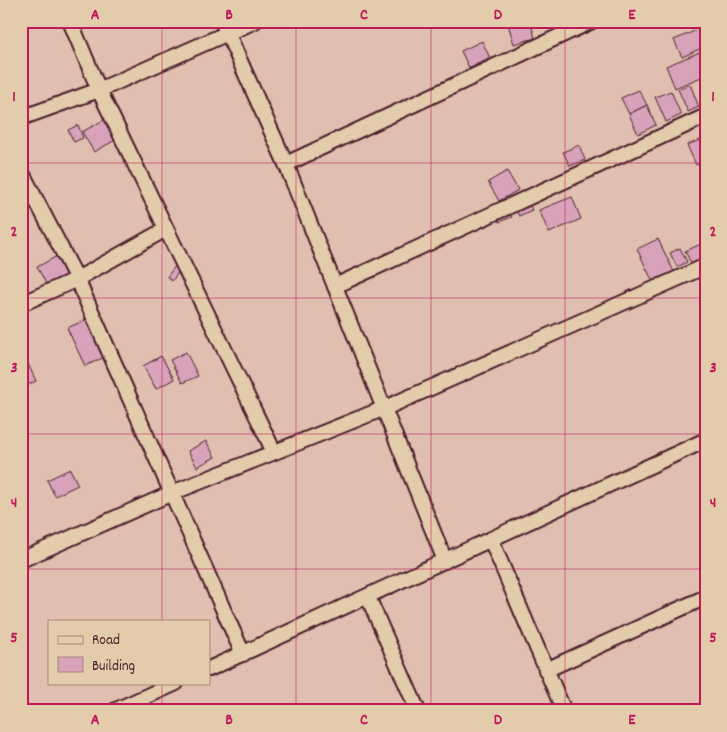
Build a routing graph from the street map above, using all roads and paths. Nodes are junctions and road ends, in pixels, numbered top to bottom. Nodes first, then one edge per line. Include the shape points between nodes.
1 (70, 21) edge
2 (222, 21) edge
3 (255, 21) edge
4 (592, 21) edge
5 (229, 34) junction
6 (99, 90) junction
7 (706, 116) edge
8 (21, 118) edge
9 (286, 164) junction
10 (21, 171) edge
11 (166, 229) junction
12 (706, 266) edge
13 (77, 278) junction
14 (336, 286) junction
15 (21, 304) edge
16 (385, 408) junction
17 (706, 440) edge
18 (274, 452) junction
19 (172, 493) junction
20 (490, 540) junction
21 (21, 560) edge
22 (445, 561) junction
23 (368, 596) junction
24 (706, 597) edge
25 (243, 654) junction
26 (210, 669) edge
27 (546, 670) junction
28 (174, 684) edge
29 (114, 711) edge
30 (418, 711) edge
31 (564, 711) edge

1 - 6 street
2 - 5 street
3 - 5 street
4 - 9 street
5 - 6 street
5 - 9 street
6 - 8 street
6 - 11 street
7 - 14 street
9 - 14 street
10 - 13 street
11 - 13 street
11 - 18 street
12 - 16 street
13 - 15 street
13 - 19 street
14 - 16 street
16 - 18 street
16 - 22 street
17 - 20 street
18 - 19 street
19 - 21 street
19 - 25 street
20 - 22 street
20 - 27 street
22 - 23 street
23 - 25 street
23 - 30 street
24 - 27 street
25 - 26 street
27 - 31 street
28 - 29 street

